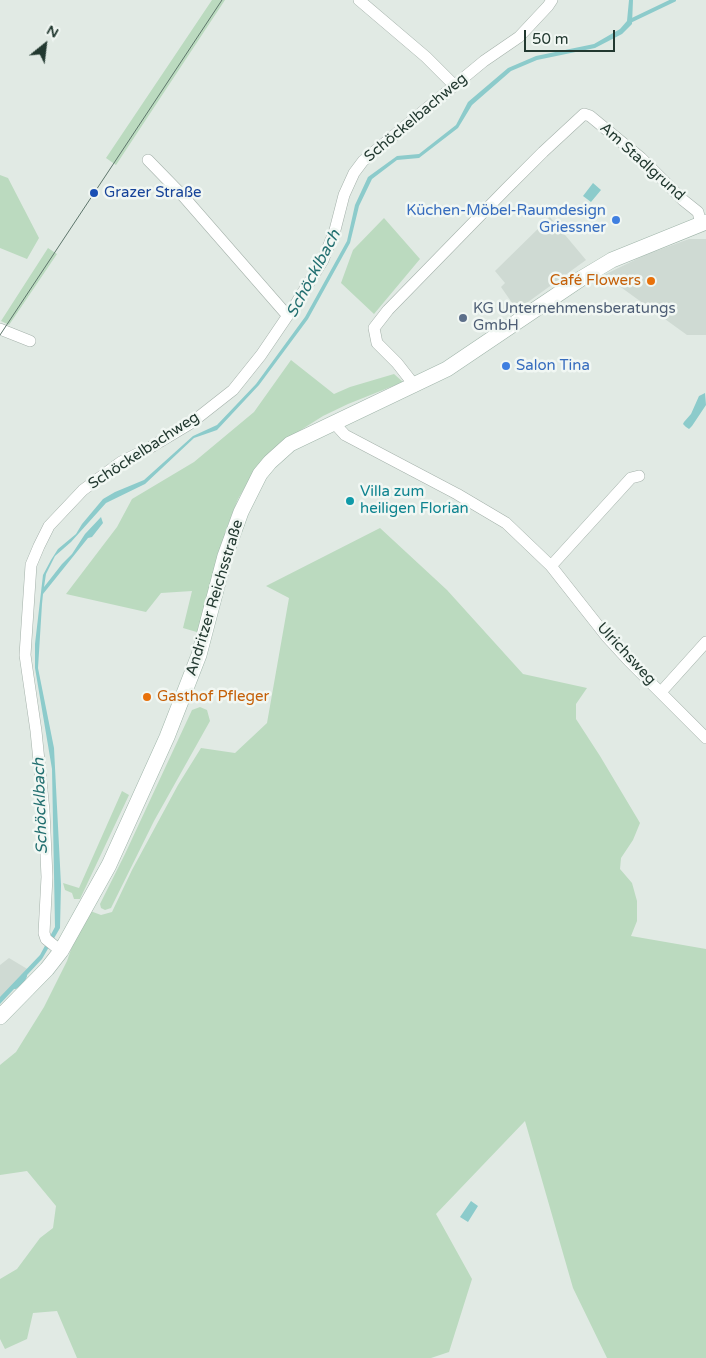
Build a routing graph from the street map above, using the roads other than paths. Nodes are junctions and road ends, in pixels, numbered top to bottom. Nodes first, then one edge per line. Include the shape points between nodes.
1 (359, 0) edge
2 (552, 0) edge
3 (454, 85) junction
4 (148, 160) dead end
5 (704, 223) edge
6 (287, 315) junction
7 (0, 329) edge
8 (30, 341) dead end
9 (415, 386) junction
10 (335, 424) junction
11 (639, 476) dead end
12 (551, 566) junction
13 (706, 642) edge
14 (661, 692) junction
15 (706, 738) edge
16 (54, 945) junction
17 (0, 1017) edge

1 - 3 street
2 - 3 street, Schöckelbachweg via 519,37
3 - 6 street, Schöckelbachweg via 363,161 354,173 323,260
4 - 6 street
5 - 9 main road, Andritzer Reichsstraße via 604,264 472,353
5 - 9 street, Am Stadlgrund via 698,212 641,158 584,114 499,195 374,328 377,343
6 - 16 street, Schöckelbachweg via 261,356 233,390 191,422 121,462 83,490 49,526 31,565 25,655 44,811 44,930
7 - 8 street
9 - 10 main road, Andritzer Reichsstraße
10 - 12 street, Ulrichsweg via 345,435 506,523
10 - 16 main road, Andritzer Reichsstraße via 290,444 260,474 250,492 225,556 204,640 167,737 108,865
11 - 12 street via 631,478
12 - 14 street, Ulrichsweg via 607,637
13 - 14 street
14 - 15 street, Ulrichsweg
16 - 17 main road, Andritzer Reichsstraße via 47,969

